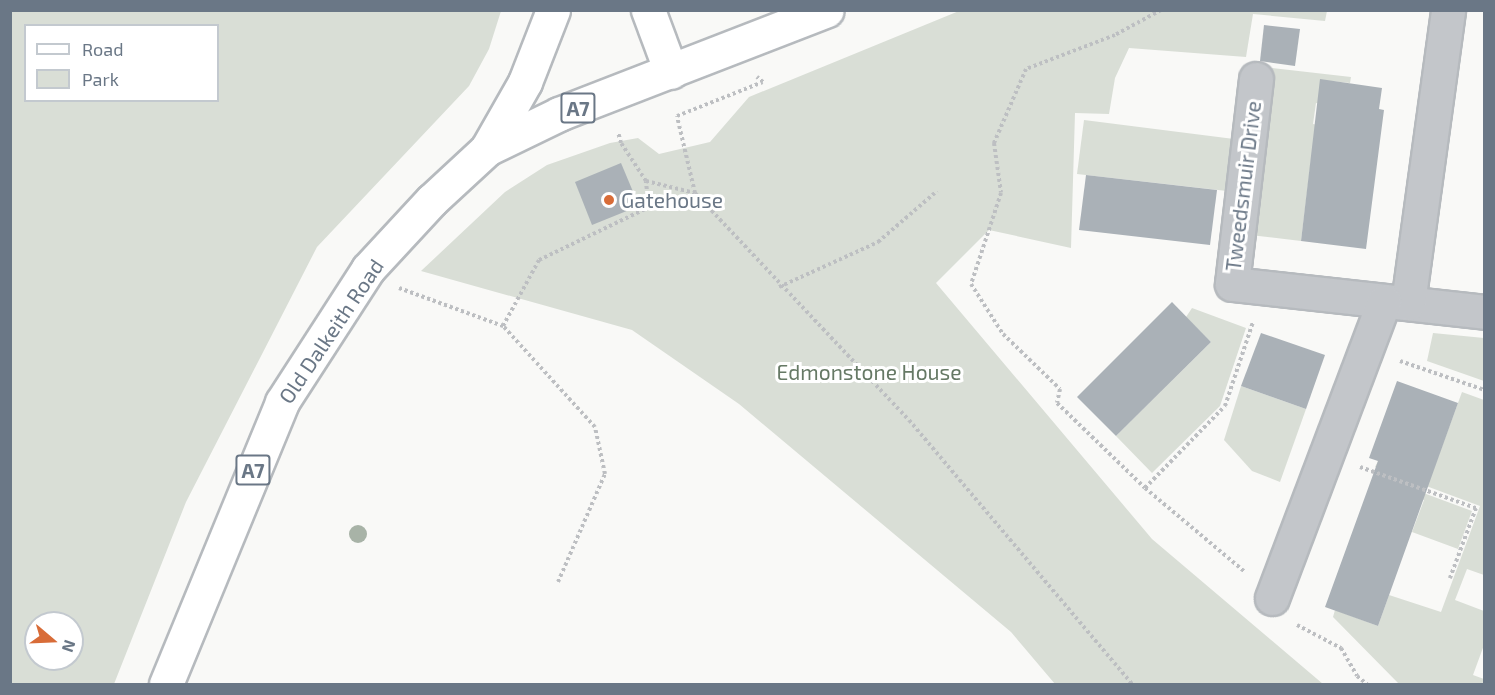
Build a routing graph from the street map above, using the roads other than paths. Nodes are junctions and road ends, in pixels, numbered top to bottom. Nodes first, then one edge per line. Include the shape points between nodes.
1 (553, 10) edge
2 (648, 10) edge
3 (827, 10) edge
4 (1448, 10) edge
5 (671, 72) junction
6 (1256, 79) dead end
7 (487, 149) junction
8 (1396, 302) junction
9 (1485, 312) edge
10 (1272, 598) road end
11 (166, 684) edge

1 - 7 main road via 525,82
2 - 5 main road
3 - 5 main road, Old Dalkeith Road / A7
4 - 8 street
5 - 7 main road, Old Dalkeith Road / A7 via 559,114
6 - 8 street, Tweedsmuir Drive via 1232,284
7 - 11 main road, Old Dalkeith Road / A7 via 432,200 368,269 282,402
8 - 9 street, Tweedsmuir Drive
8 - 10 street via 1365,349

